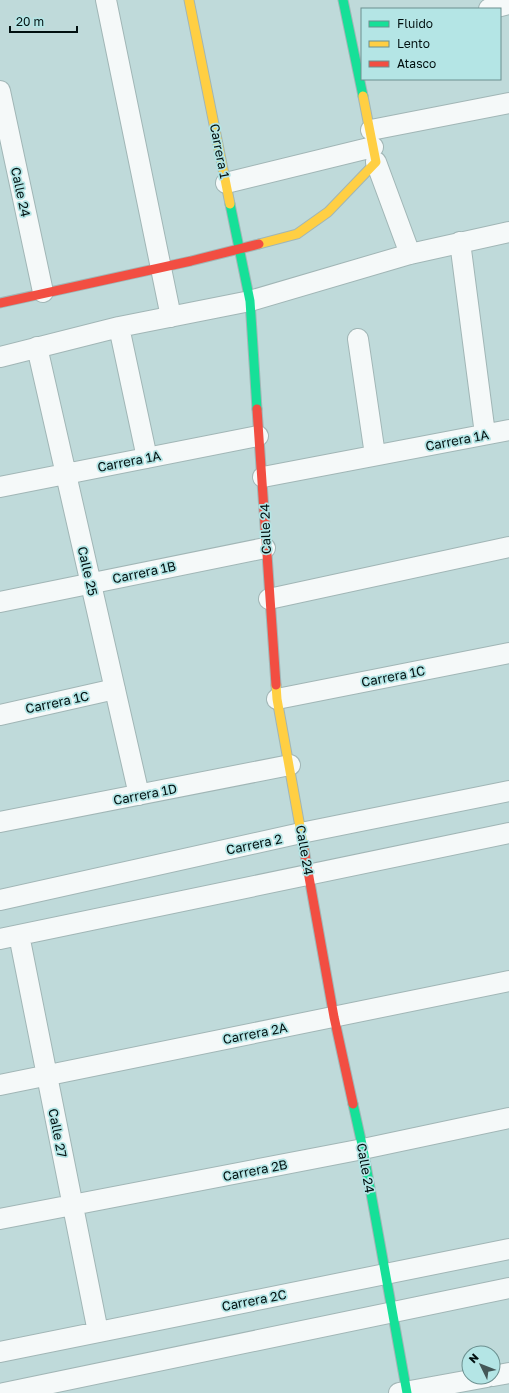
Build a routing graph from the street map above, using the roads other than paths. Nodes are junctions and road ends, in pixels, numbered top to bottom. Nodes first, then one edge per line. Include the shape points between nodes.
1 (106, 0) edge
2 (189, 0) edge
3 (343, 0) edge
4 (509, 4) edge
5 (493, 8) edge
6 (357, 42) edge
7 (361, 66) edge
8 (363, 80) edge
9 (0, 91) edge
10 (509, 104) edge
11 (374, 146) junction
12 (226, 183) junction
13 (509, 232) edge
14 (460, 242) junction
15 (240, 250) junction
16 (410, 254) junction
17 (161, 267) junction
18 (43, 292) junction
19 (250, 301) junction
20 (0, 303) edge
21 (171, 316) junction
22 (119, 327) junction
23 (358, 339) dead end
24 (37, 347) junction
25 (0, 357) edge
26 (509, 430) edge
27 (485, 434) junction
28 (258, 436) junction
29 (375, 455) junction
30 (147, 458) junction
31 (66, 474) junction
32 (263, 477) junction
33 (0, 487) edge
34 (509, 547) edge
35 (265, 548) junction
36 (91, 583) junction
37 (269, 599) junction
38 (0, 602) edge
39 (509, 653) edge
40 (115, 689) junction
41 (277, 699) junction
42 (0, 714) edge
43 (290, 765) junction
44 (509, 791) edge
45 (139, 795) junction
46 (0, 822) edge
47 (301, 833) junction
48 (509, 834) edge
49 (309, 874) junction
50 (0, 900) edge
51 (10, 937) edge
52 (509, 981) edge
53 (334, 1017) junction
54 (47, 1075) junction
55 (0, 1085) edge
56 (509, 1118) edge
57 (363, 1149) junction
58 (72, 1204) junction
59 (0, 1219) edge
60 (509, 1249) edge
61 (384, 1274) junction
62 (509, 1288) edge
63 (391, 1313) junction
64 (98, 1332) junction
65 (0, 1352) edge
66 (461, 1382) edge
67 (404, 1392) edge
68 (4, 1393) edge

1 - 17 street
2 - 12 street, Carrera 1
3 - 6 street
4 - 5 street
6 - 7 street
8 - 11 street
9 - 18 street, Calle 24
10 - 11 street
11 - 12 street
11 - 15 street via 328,212 297,234
11 - 16 street
12 - 15 street, Carrera 1
13 - 14 street
14 - 16 street
14 - 27 street
15 - 17 street
15 - 19 street, Carrera 1
16 - 19 street
17 - 18 street
17 - 21 street
18 - 20 street
19 - 21 street
19 - 28 street, Calle 24
21 - 22 street
22 - 24 street
22 - 30 street
23 - 29 street
24 - 25 street
24 - 31 street, Calle 25
26 - 27 street, Carrera 1A
27 - 29 street, Carrera 1A
28 - 30 street, Carrera 1A
28 - 32 street, Calle 24
29 - 32 street, Carrera 1A
30 - 31 street, Carrera 1A
31 - 33 street, Carrera 1A
31 - 36 street, Calle 25
32 - 35 street, Calle 24
34 - 37 street
35 - 36 street, Carrera 1B
35 - 37 street, Calle 24
36 - 38 street, Carrera 1B
36 - 40 street, Calle 25
37 - 41 street, Calle 24
39 - 41 street, Carrera 1C
40 - 42 street, Carrera 1C
40 - 45 street, Calle 25
41 - 43 street, Calle 24
43 - 45 street, Carrera 1D
43 - 47 street, Calle 24
44 - 47 street, Carrera 2
45 - 46 street, Carrera 1D
47 - 49 street, Calle 24
47 - 50 street, Carrera 2
48 - 49 street
49 - 51 street
49 - 53 street, Calle 24
51 - 54 street, Calle 27
52 - 53 street, Carrera 2A
53 - 54 street, Carrera 2A
53 - 57 street, Calle 24
54 - 55 street, Carrera 2A
54 - 58 street, Calle 27
56 - 57 street, Carrera 2B
57 - 58 street, Carrera 2B
57 - 61 street, Calle 24
58 - 59 street, Carrera 2B
58 - 64 street, Calle 27
60 - 61 street, Carrera 2C
61 - 63 street, Calle 24
61 - 64 street, Carrera 2C
62 - 63 street
63 - 67 street, Calle 24
63 - 68 street
64 - 65 street, Carrera 2C
66 - 67 street

